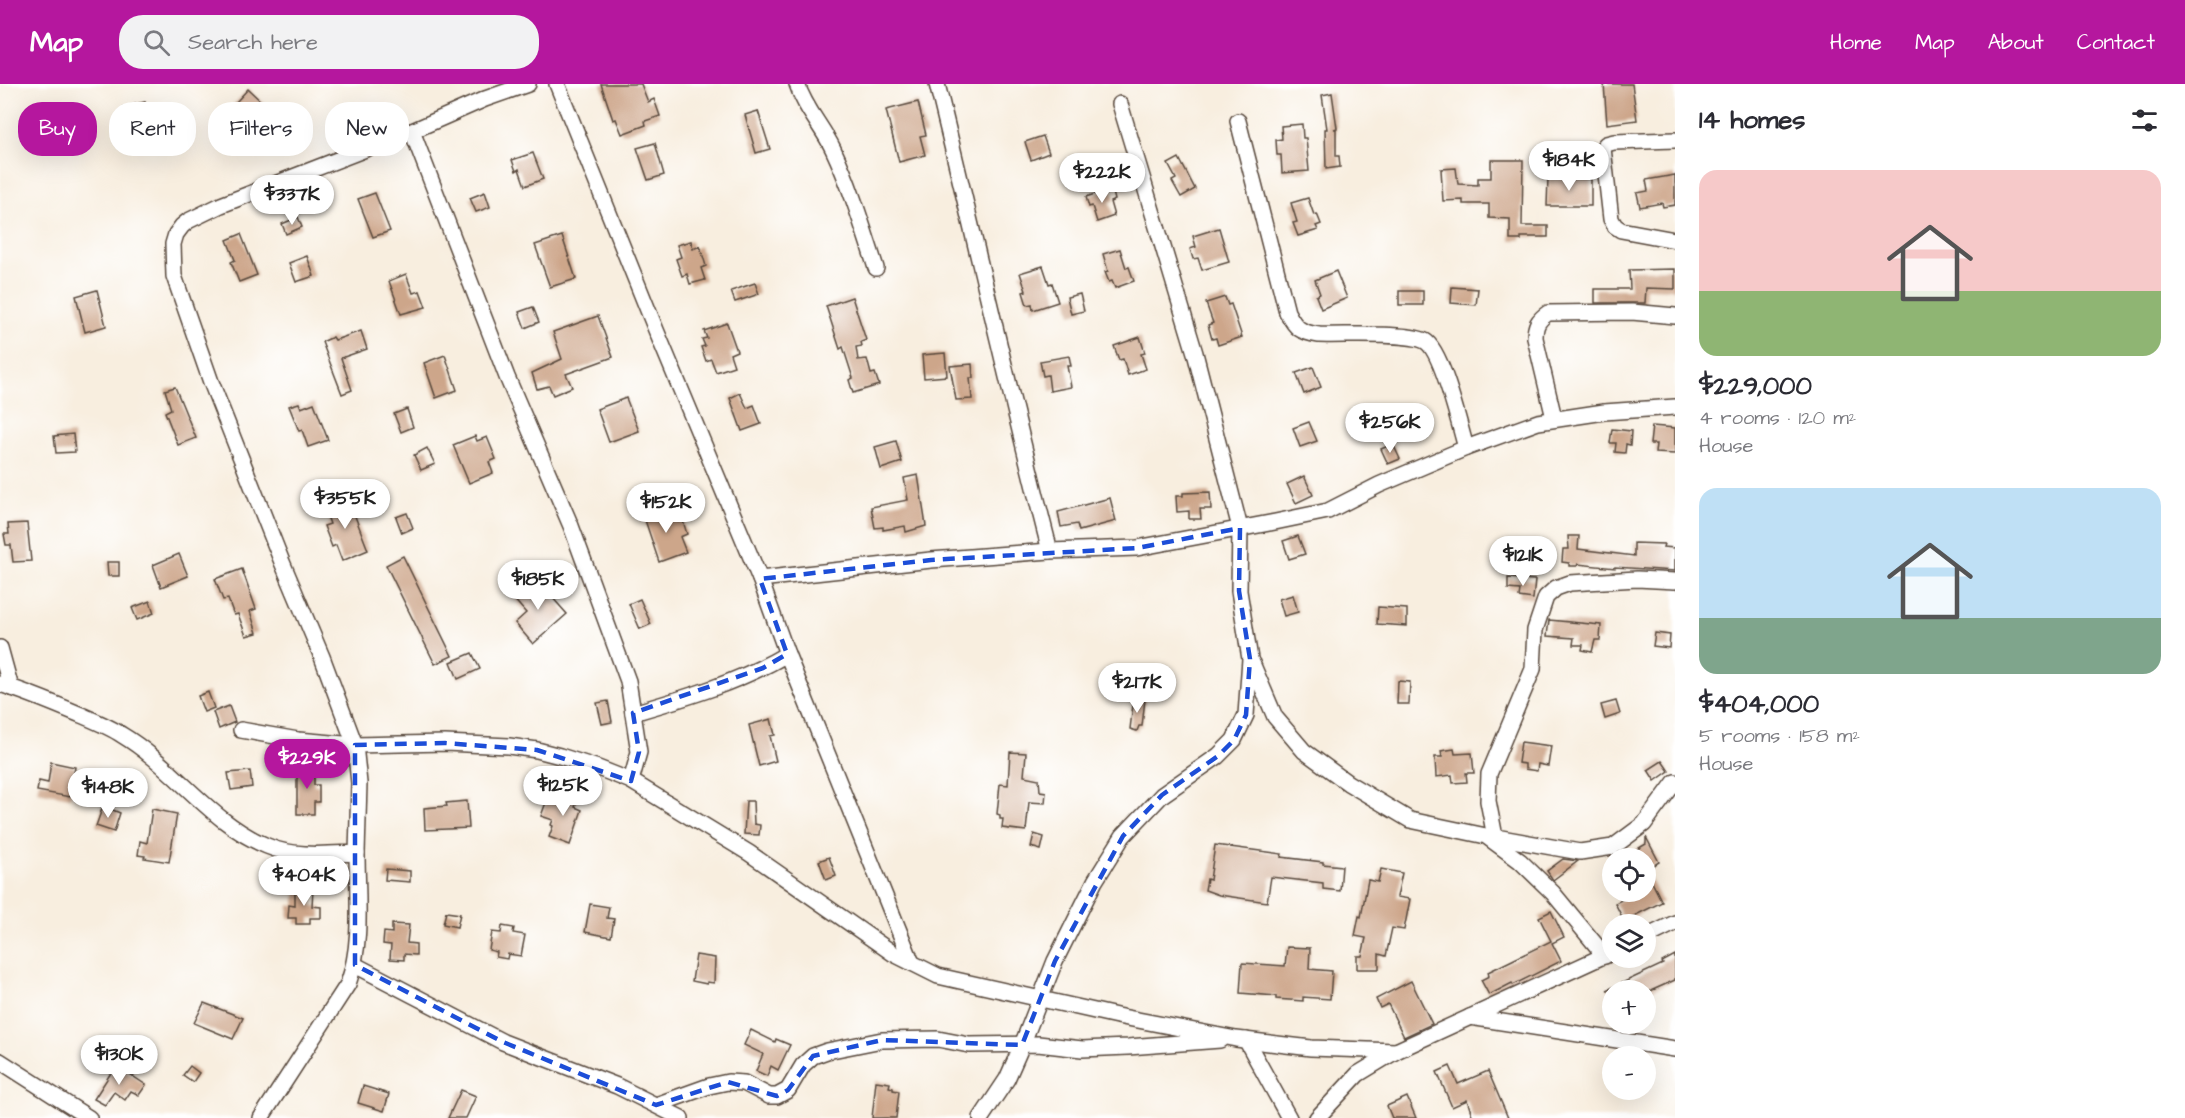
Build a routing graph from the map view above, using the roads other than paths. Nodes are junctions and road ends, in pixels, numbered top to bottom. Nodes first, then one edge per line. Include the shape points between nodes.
1 (528, 84) edge
2 (557, 84) edge
3 (797, 84) edge
4 (937, 84) edge
5 (1120, 104) dead end
6 (1238, 121) dead end
7 (412, 130) junction
8 (1675, 140) edge
9 (1675, 240) edge
10 (876, 268) dead end
11 (1675, 316) edge
12 (1675, 407) edge
13 (1554, 418) junction
14 (1466, 448) junction
15 (1240, 528) junction
16 (1050, 551) junction
17 (760, 579) junction
18 (1675, 581) edge
19 (0, 648) edge
20 (787, 654) junction
21 (1250, 659) junction
22 (5, 686) edge
23 (633, 713) junction
24 (241, 730) dead end
25 (355, 745) junction
26 (631, 781) junction
27 (1675, 782) edge
28 (1491, 836) junction
29 (357, 853) junction
30 (1675, 923) edge
31 (1656, 932) edge
32 (1602, 946) edge
33 (1602, 957) edge
34 (912, 963) junction
35 (355, 965) junction
36 (1039, 998) junction
37 (1470, 1017) junction
38 (1241, 1039) junction
39 (1022, 1045) junction
40 (1675, 1049) edge
41 (1396, 1051) junction
42 (0, 1061) edge
43 (667, 1113) edge
44 (89, 1118) edge
45 (261, 1118) edge
46 (981, 1118) edge
47 (1289, 1118) edge
48 (1317, 1118) edge

1 - 7 street
2 - 17 street
3 - 10 street via 843,169
4 - 16 street
5 - 15 street via 1195,352
6 - 14 street via 1287,312 1295,326 1319,336 1411,337 1427,341 1440,362
7 - 23 street via 507,377 571,526 628,681
7 - 25 street via 188,220 173,244 174,276 211,382
8 - 9 street via 1614,142 1603,148 1615,226
11 - 13 street via 1548,313 1539,319 1535,338
12 - 13 street
13 - 14 street
14 - 15 street via 1379,484 1328,511
15 - 16 street via 1137,548
15 - 21 street via 1239,591
16 - 17 street
17 - 20 street
18 - 28 street via 1570,583 1546,597 1535,630 1533,669 1489,774
19 - 22 street
20 - 23 street via 763,668 683,699
20 - 34 street
21 - 28 street via 1275,717 1304,751 1410,820
21 - 36 street via 1246,715 1234,740 1218,756 1162,795 1124,836 1095,881
22 - 29 street via 121,734 223,819 268,847 292,853
23 - 26 street via 639,752
24 - 25 street
25 - 26 street via 445,743 537,750
25 - 29 street via 359,783
26 - 34 street via 749,853 874,941
27 - 28 street via 1644,824 1613,847 1580,852
28 - 32 street via 1553,893
29 - 35 street
30 - 31 street
33 - 37 street
34 - 36 street via 938,976
35 - 43 street via 503,1042 617,1086
35 - 45 street via 348,984
36 - 38 street
36 - 39 street
37 - 40 street
37 - 41 street
38 - 39 street via 1128,1047
38 - 41 street via 1311,1048
38 - 47 street
39 - 43 street via 882,1040 813,1056 788,1090 777,1096 744,1083 728,1082 709,1086
39 - 46 street via 1007,1079
41 - 48 street via 1358,1074
42 - 44 street

